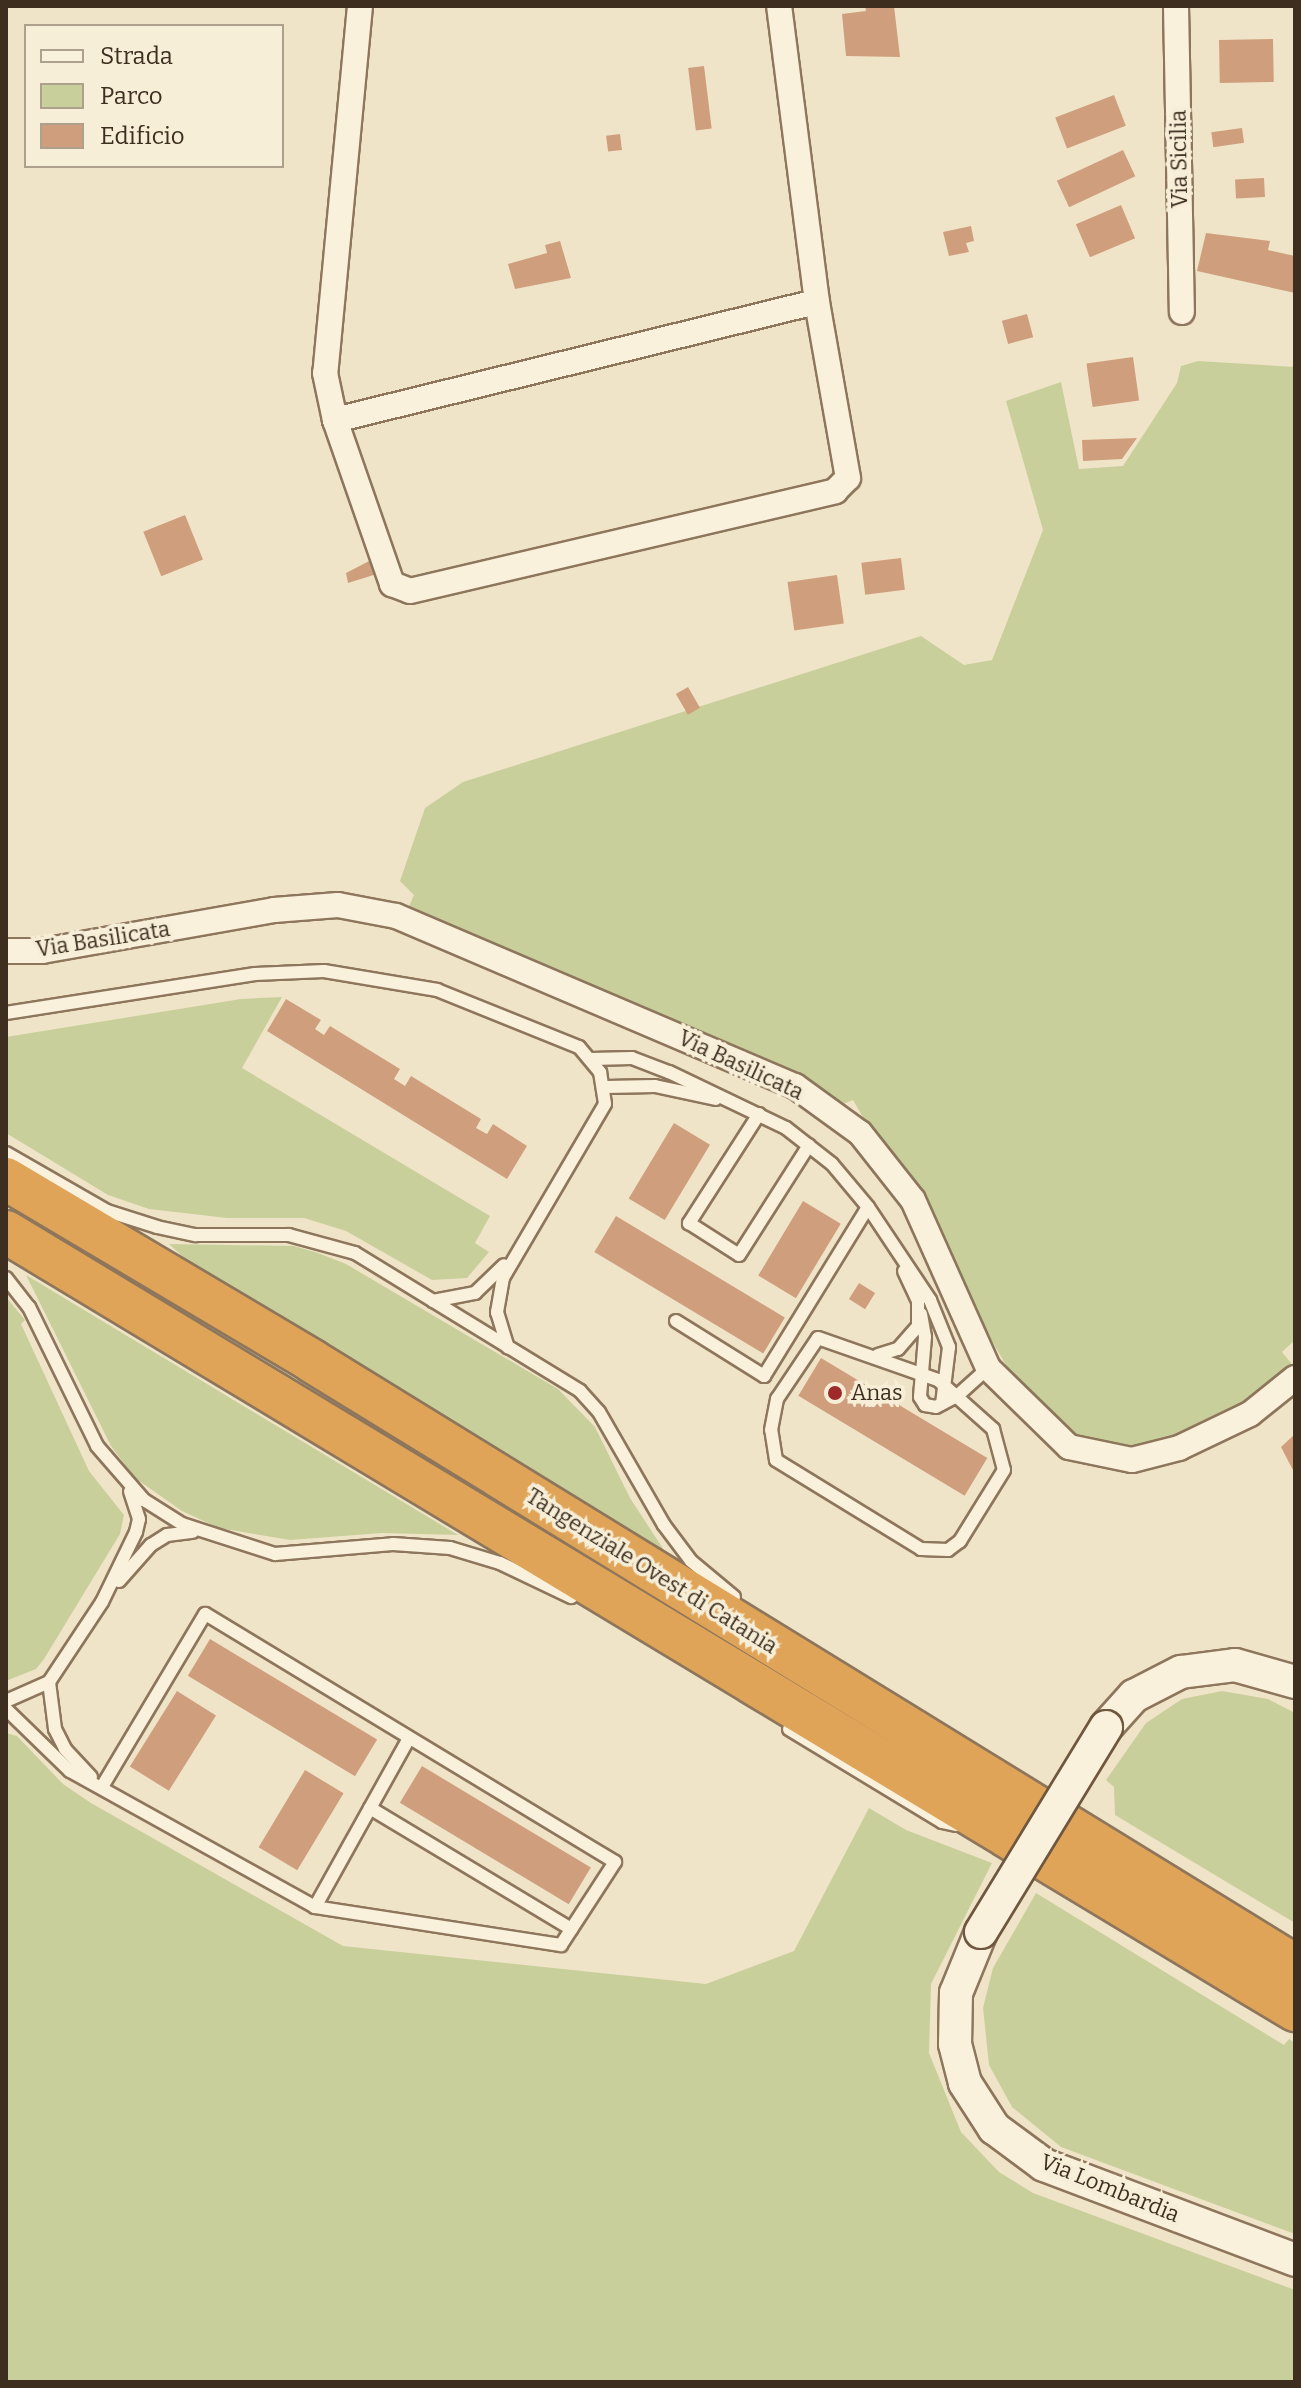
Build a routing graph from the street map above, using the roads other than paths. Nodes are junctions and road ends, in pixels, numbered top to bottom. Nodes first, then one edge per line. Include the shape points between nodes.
1 (360, 6) edge
2 (779, 6) edge
3 (1176, 6) edge
4 (817, 302) junction
5 (1182, 312) dead end
6 (335, 420) junction
7 (6, 951) edge
8 (6, 1013) edge
9 (591, 1059) junction
10 (606, 1087) junction
11 (731, 1102) junction
12 (759, 1114) junction
13 (809, 1145) junction
14 (6, 1153) edge
15 (6, 1179) edge
16 (868, 1207) junction
17 (6, 1232) edge
18 (518, 1247) junction
19 (895, 1250) junction
20 (6, 1278) edge
21 (433, 1301) junction
22 (921, 1314) junction
23 (676, 1321) dead end
24 (508, 1347) junction
25 (878, 1355) junction
26 (988, 1368) junction
27 (923, 1374) junction
28 (1295, 1378) edge
29 (953, 1392) junction
30 (127, 1483) junction
31 (208, 1533) junction
32 (102, 1602) junction
33 (589, 1608) dead end
34 (753, 1609) dead end
35 (49, 1682) junction
36 (1295, 1682) edge
37 (6, 1701) edge
38 (6, 1709) edge
39 (779, 1723) dead end
40 (409, 1738) junction
41 (992, 1762) dead end
42 (102, 1787) junction
43 (370, 1808) junction
44 (1012, 1818) junction
45 (315, 1907) junction
46 (571, 1929) junction
47 (1295, 1966) edge
48 (1295, 2010) edge
49 (1295, 2260) edge

1 - 6 street via 325,373
2 - 4 street
3 - 5 street, Via Sicilia
4 - 6 street
4 - 6 street via 848,478 835,491 410,591 392,584
7 - 26 street, Via Basilicata via 42,951 274,910 338,905 396,916 795,1086 860,1133 913,1200
8 - 9 lane via 255,974 324,971 437,990 579,1047
9 - 10 lane
9 - 11 lane via 632,1058
10 - 11 lane via 655,1086
10 - 18 lane via 600,1112
11 - 12 lane
12 - 13 lane
12 - 13 lane via 689,1223 739,1255
13 - 16 lane
14 - 21 lane via 107,1211 196,1235 289,1235 325,1241 355,1253
15 - 44 highway, Tangenziale Ovest di Catania via 312,1361
16 - 19 lane
16 - 23 lane via 764,1376
17 - 44 highway, Tangenziale Ovest di Catania
18 - 21 lane via 475,1293
18 - 24 lane via 503,1278 497,1312
19 - 22 lane
19 - 29 lane via 922,1285 944,1330
20 - 30 lane via 29,1307 97,1446
21 - 24 lane
22 - 25 lane via 912,1337
22 - 27 lane
24 - 34 lane via 580,1391 599,1412 641,1491 691,1561
25 - 27 lane
25 - 29 lane via 818,1338 772,1413 776,1460 934,1553 960,1541 1004,1470 993,1429
26 - 28 street, Via Basilicata via 1069,1447 1132,1460 1213,1434 1250,1414
26 - 29 lane
27 - 29 lane
27 - 29 lane via 920,1397 925,1405 942,1404
30 - 31 lane via 182,1524
30 - 32 lane via 139,1519 127,1557
31 - 32 lane via 183,1531 151,1545
31 - 33 lane via 275,1554 393,1544 450,1548 500,1563
32 - 35 lane
35 - 37 lane
35 - 42 lane via 49,1707 65,1749
36 - 49 street, Via Lombardia, bridge via 1235,1665 1181,1672 1134,1696 1106,1727 981,1932 956,1993 955,2044 965,2083 994,2128 1044,2165
38 - 42 lane via 61,1765
39 - 44 lane via 942,1822
40 - 42 lane via 205,1614
40 - 43 lane
40 - 46 lane via 615,1862
41 - 44 lane
42 - 45 lane
43 - 45 lane
43 - 46 lane
44 - 47 highway, Tangenziale Ovest di Catania
44 - 48 highway, Tangenziale Ovest di Catania
45 - 46 lane via 561,1945

